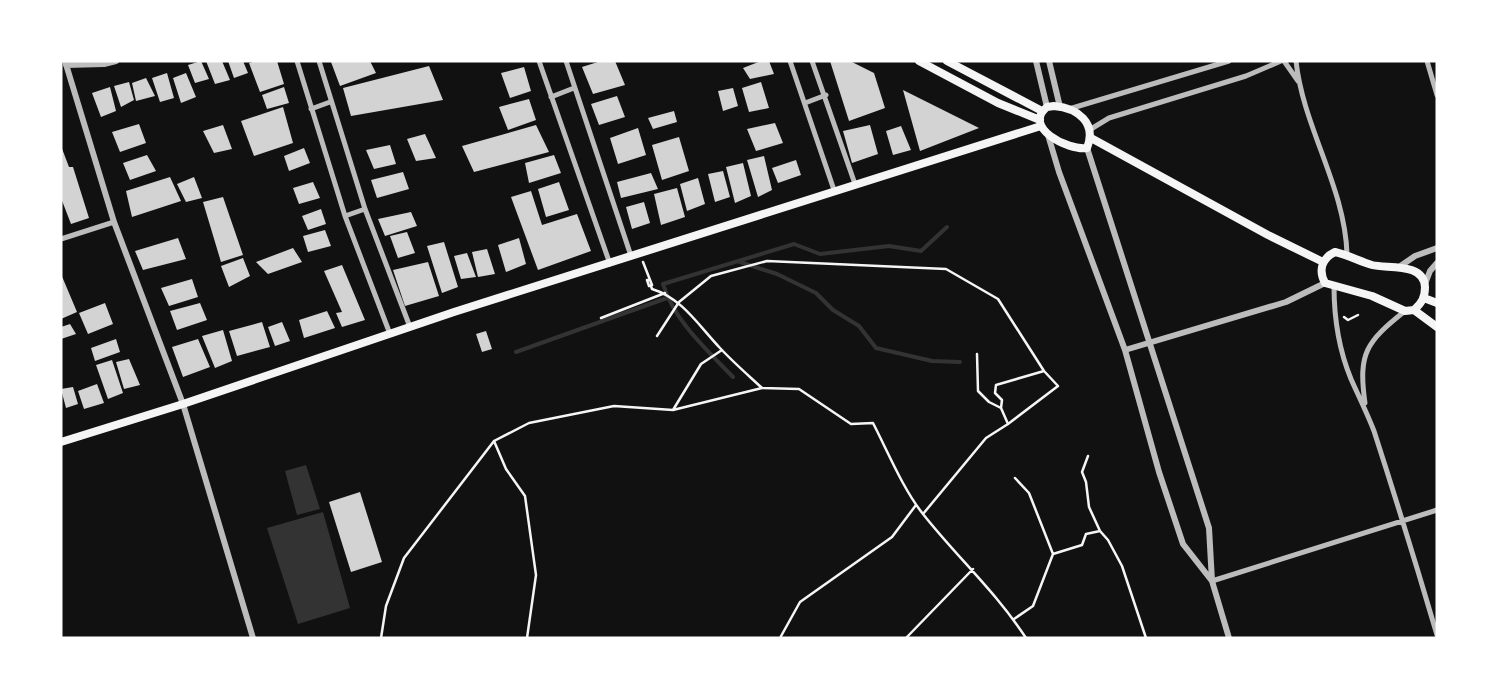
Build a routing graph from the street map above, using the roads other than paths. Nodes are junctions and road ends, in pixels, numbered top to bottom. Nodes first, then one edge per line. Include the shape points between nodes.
1 (74, 61) edge
2 (116, 61) edge
3 (297, 61) edge
4 (319, 61) edge
5 (539, 61) edge
6 (566, 61) edge
7 (790, 61) edge
8 (812, 61) edge
9 (919, 61) edge
10 (947, 61) edge
11 (1036, 61) edge
12 (1049, 61) edge
13 (1229, 61) edge
14 (1282, 61) edge
15 (1296, 61) edge
16 (1426, 61) edge
17 (64, 64) edge
18 (1298, 82) junction
19 (574, 88) junction
20 (826, 95) junction
21 (1437, 95) edge
22 (551, 97) junction
23 (330, 102) junction
24 (805, 103) junction
25 (1064, 108) junction
26 (1044, 109) junction
27 (310, 110) junction
28 (1040, 123) junction
29 (1091, 133) junction
30 (1048, 135) junction
31 (1086, 148) junction
32 (855, 184) junction
33 (834, 190) junction
34 (365, 209) junction
35 (345, 216) junction
36 (114, 222) junction
37 (61, 239) edge
38 (1437, 248) edge
39 (1347, 254) junction
40 (630, 256) junction
41 (1323, 262) junction
42 (1437, 263) edge
43 (610, 264) junction
44 (1399, 267) junction
45 (1325, 283) junction
46 (1425, 284) junction
47 (1334, 286) junction
48 (1424, 298) junction
49 (1437, 303) edge
50 (1414, 310) junction
51 (1405, 311) junction
52 (410, 327) junction
53 (1437, 327) edge
54 (390, 334) junction
55 (1149, 343) junction
56 (1125, 350) junction
57 (183, 404) junction
58 (1366, 409) junction
59 (61, 442) edge
60 (1437, 510) edge
61 (1403, 520) junction
62 (1212, 582) junction
63 (1437, 635) edge
64 (253, 638) edge
65 (1229, 638) edge

1 - 17 street
2 - 17 street
3 - 27 street
4 - 23 street
5 - 22 street
6 - 19 street
7 - 24 street
8 - 20 street
9 - 28 main road
10 - 26 main road
11 - 26 street
12 - 25 street
13 - 25 street
14 - 18 street
14 - 29 street via 1246,76 1109,118
15 - 18 street
16 - 21 street
17 - 36 street
18 - 39 street via 1335,192
19 - 22 street
19 - 40 street
20 - 24 street
20 - 32 street
22 - 43 street
23 - 27 street
23 - 34 street
24 - 33 street
25 - 26 main road
25 - 29 main road via 1086,121
26 - 28 main road
27 - 35 street
28 - 30 main road
28 - 32 main road
29 - 31 main road
29 - 41 main road via 1268,235
30 - 31 main road via 1079,150
30 - 56 street
31 - 55 street
32 - 33 main road
33 - 40 main road
34 - 35 street
34 - 52 street
35 - 54 street
36 - 37 street
36 - 57 street
38 - 44 street via 1415,256
39 - 41 main road via 1335,252
39 - 44 main road via 1373,265
40 - 43 main road
41 - 45 main road via 1321,270
42 - 46 street via 1430,270
43 - 52 main road
44 - 46 main road via 1415,272
45 - 47 main road
45 - 55 street via 1286,302
46 - 48 main road
47 - 51 main road via 1372,296
47 - 58 street via 1334,313 1342,351
48 - 49 main road
48 - 50 main road
50 - 51 main road
50 - 53 main road
51 - 58 street via 1376,337 1363,358
52 - 54 main road
54 - 57 main road
55 - 56 street
55 - 62 street via 1209,528
56 - 62 street via 1183,544
57 - 59 main road
57 - 64 street
58 - 61 street
60 - 61 street
61 - 62 street
61 - 63 street
62 - 65 street

